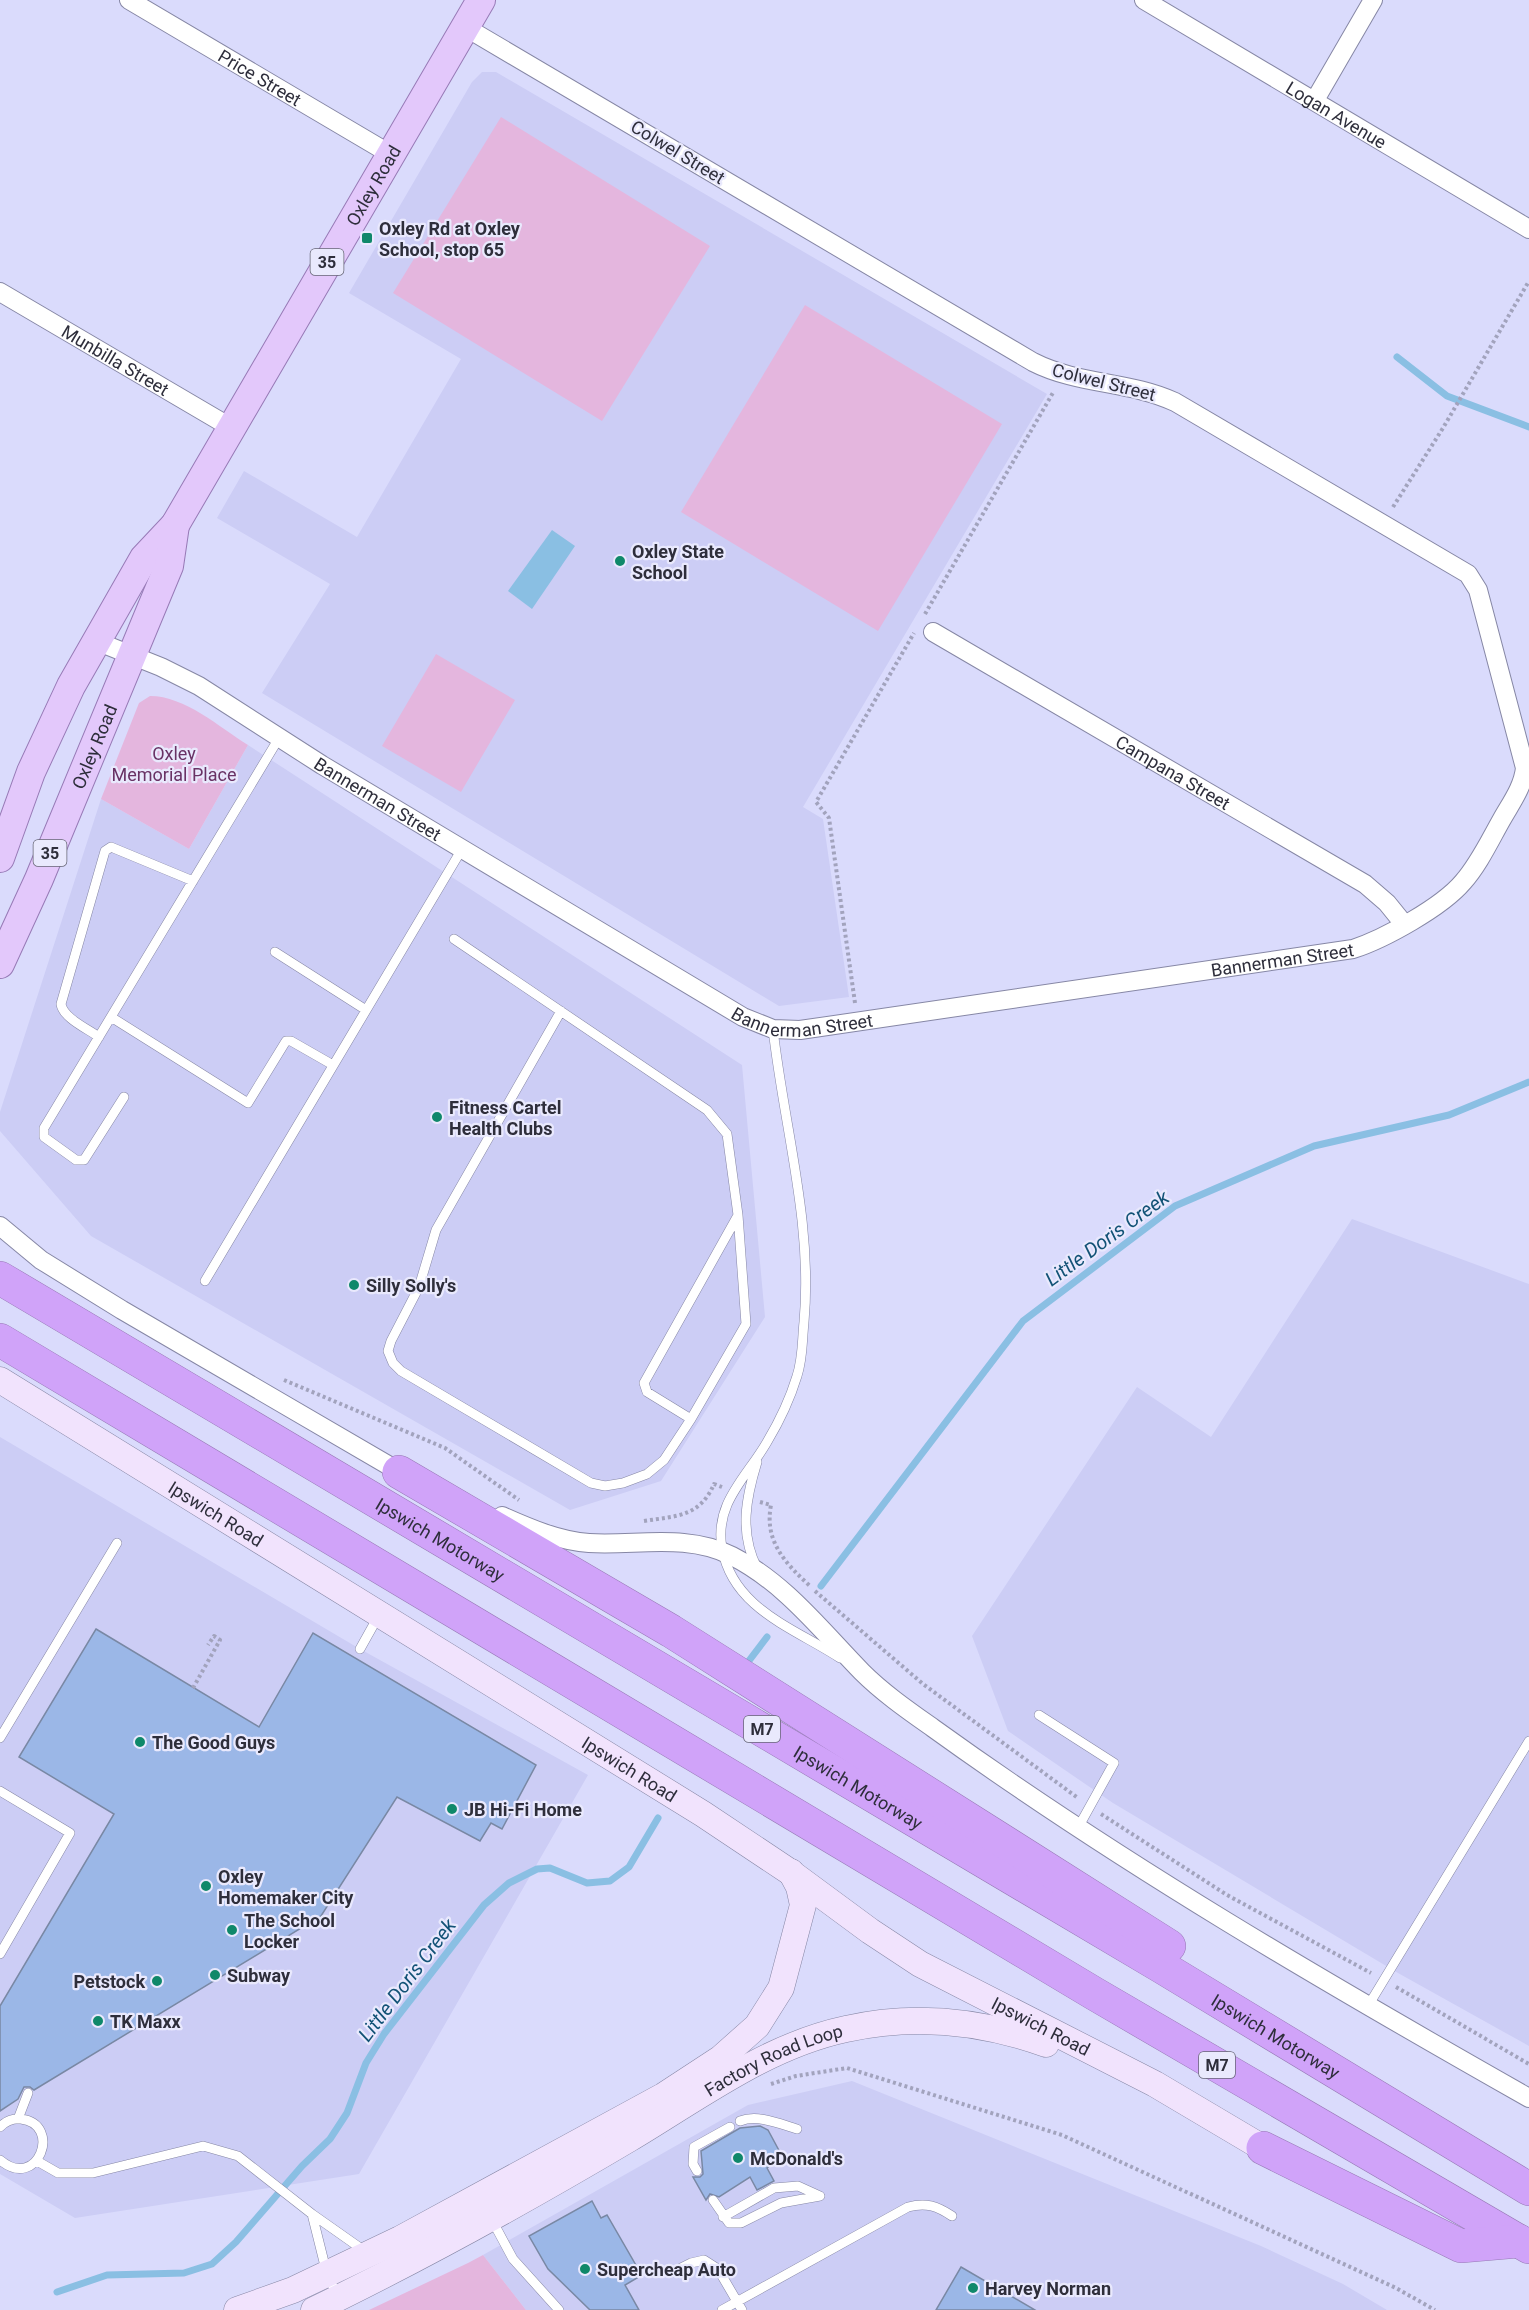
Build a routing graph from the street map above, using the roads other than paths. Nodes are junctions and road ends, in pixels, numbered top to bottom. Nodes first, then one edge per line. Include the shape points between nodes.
1 (129, 0) edge
2 (481, 0) edge
3 (1143, 0) edge
4 (1373, 0) edge
5 (465, 27) junction
6 (1314, 100) junction
7 (390, 154) junction
8 (1529, 229) edge
9 (0, 292) edge
10 (230, 427) junction
11 (175, 525) junction
12 (933, 632) dead end
13 (96, 641) junction
14 (131, 655) junction
15 (279, 738) junction
16 (1524, 775) joint
17 (462, 849) junction
18 (0, 858) edge
19 (193, 881) junction
20 (1404, 924) junction
21 (454, 939) dead end
22 (275, 952) dead end
23 (0, 964) edge
24 (366, 1010) junction
25 (561, 1011) junction
26 (111, 1017) junction
27 (773, 1029) junction
28 (99, 1037) junction
29 (333, 1065) junction
30 (124, 1097) dead end
31 (738, 1215) junction
32 (0, 1226) edge
33 (0, 1278) edge
34 (206, 1281) dead end
35 (0, 1340) edge
36 (0, 1380) edge
37 (691, 1419) junction
38 (758, 1457) junction
39 (399, 1472) junction
40 (117, 1543) dead end
41 (723, 1552) junction
42 (759, 1570) junction
43 (379, 1615) junction
44 (360, 1649) dead end
45 (865, 1675) junction
46 (1039, 1715) dead end
47 (0, 1738) edge
48 (1529, 1741) edge
49 (0, 1791) edge
50 (1079, 1826) junction
51 (790, 1872) junction
52 (0, 1954) edge
53 (1368, 2006) junction
54 (28, 2093) dead end
55 (1529, 2098) edge
56 (18, 2119) junction
57 (740, 2121) dead end
58 (0, 2127) edge
59 (730, 2127) dead end
60 (797, 2129) dead end
61 (1263, 2148) junction
62 (0, 2160) edge
63 (37, 2161) junction
64 (697, 2171) dead end
65 (1525, 2187) edge
66 (713, 2199) dead end
67 (485, 2207) junction
68 (312, 2214) junction
69 (952, 2216) dead end
70 (723, 2217) junction
71 (1524, 2244) edge
72 (374, 2266) junction
73 (675, 2271) dead end
74 (327, 2274) junction
75 (339, 2298) junction
76 (739, 2306) edge
77 (237, 2310) edge
78 (314, 2310) edge
79 (559, 2310) edge
80 (722, 2310) edge

1 - 7 street, Price Street
2 - 5 main road, Oxley Road / 35
3 - 6 street, Logan Avenue
4 - 6 street
5 - 7 main road, Oxley Road / 35
5 - 16 street, Colwel Street via 1051,371 1175,402 1463,570 1476,584
6 - 8 street, Logan Avenue
7 - 10 main road, Oxley Road / 35
9 - 10 street, Munbilla Street
10 - 11 main road, Oxley Road / 35
11 - 13 main road, Oxley Road / 35 via 144,558
11 - 14 main road, Oxley Road / 35 via 169,566
12 - 20 street, Campana Street via 1365,884 1388,903
13 - 14 street, Bannerman Street
13 - 18 main road, Oxley Road / 35 via 53,722
14 - 15 street, Bannerman Street via 199,686
14 - 23 main road, Oxley Road / 35
15 - 17 street, Bannerman Street
15 - 19 lane
16 - 20 street, Bannerman Street via 1463,883
17 - 24 lane
17 - 27 street, Bannerman Street via 743,1017
19 - 26 lane
19 - 28 lane via 111,847 105,851 61,1004 69,1016
20 - 27 street, Bannerman Street via 1371,943 1306,957 800,1030
21 - 25 lane
22 - 24 lane
24 - 29 lane
25 - 31 lane via 719,1122 730,1148
25 - 37 lane via 436,1230 419,1287 388,1351 401,1371 591,1484 623,1483 646,1473 664,1460
26 - 28 lane
26 - 29 lane via 248,1103 286,1041
27 - 38 lane via 805,1239 807,1285 804,1348 798,1375
28 - 30 lane via 44,1128 44,1137 76,1160 84,1160
29 - 34 lane
31 - 37 lane via 746,1324
31 - 37 lane via 644,1383 647,1392
32 - 39 street via 41,1260 122,1310
33 - 65 highway, Ipswich Motorway / M7 via 1142,1955
35 - 71 highway, M7 via 1095,1994
36 - 43 main road, Ipswich Road
38 - 41 lane via 729,1497 723,1520
38 - 42 lane via 746,1497 744,1521
39 - 41 street via 528,1528 564,1539 588,1543 679,1542
39 - 65 highway via 671,1631 1484,2140
40 - 47 lane
41 - 42 street
41 - 45 lane via 730,1574 755,1607
42 - 45 street
43 - 44 lane
43 - 51 main road, Ipswich Road
45 - 50 street via 939,1732
46 - 50 lane via 1114,1762
48 - 53 lane
49 - 52 lane via 70,1833
50 - 53 street
51 - 61 main road, Ipswich Road via 921,1964 1155,2084
51 - 67 main road, Factory Road Loop via 799,1887 802,1912 781,1988 757,2026 713,2064
53 - 55 street
54 - 56 lane
56 - 58 lane
56 - 63 lane via 34,2124 43,2138
57 - 60 lane via 762,2119
59 - 64 lane via 694,2147 693,2164
61 - 67 main road, Factory Road Loop via 1066,2052 1021,2036 967,2024 885,2022 826,2034 761,2061
61 - 71 highway via 1461,2246
62 - 63 lane via 15,2168
63 - 68 lane via 57,2173 93,2173 203,2146 238,2156
66 - 70 lane
67 - 72 main road, Factory Road Loop
67 - 79 lane via 513,2259
68 - 72 lane
68 - 74 lane
69 - 76 lane via 936,2206 920,2203 908,2207
70 - 70 lane via 774,2188 798,2186 820,2196 781,2203 741,2223 729,2223
72 - 74 main road, Factory Road Loop
72 - 75 main road, Factory Road Loop
73 - 76 lane via 704,2260 718,2269
74 - 75 lane
74 - 77 main road, Factory Road Loop
75 - 78 main road, Factory Road Loop
76 - 80 lane

